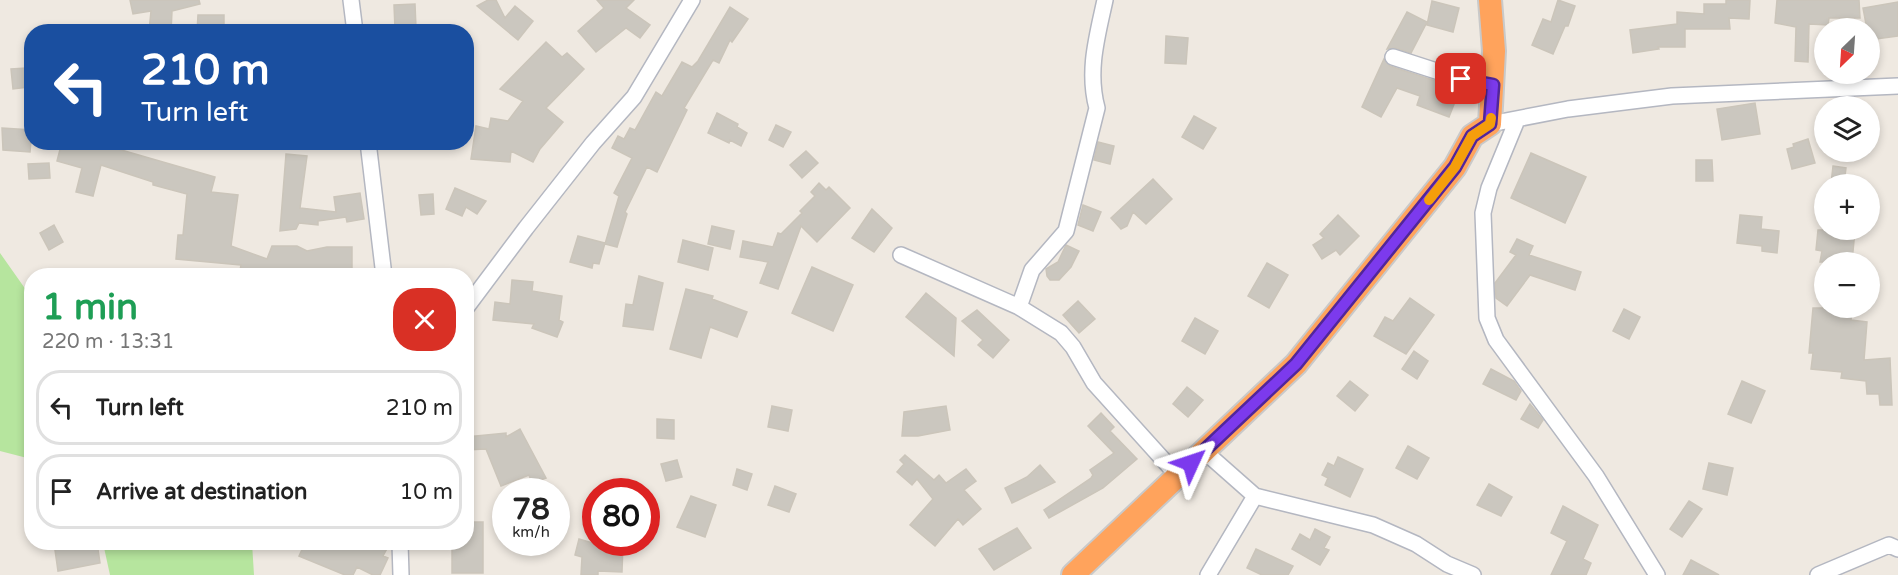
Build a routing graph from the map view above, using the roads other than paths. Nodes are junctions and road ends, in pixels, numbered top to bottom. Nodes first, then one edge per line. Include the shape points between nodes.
1 (351, 0) edge
2 (692, 0) edge
3 (1104, 0) edge
4 (1490, 0) edge
5 (354, 24) edge
6 (1393, 57) dead end
7 (1493, 85) junction
8 (1898, 86) edge
9 (1517, 120) junction
10 (1490, 124) junction
11 (370, 150) edge
12 (901, 255) dead end
13 (383, 268) edge
14 (474, 297) edge
15 (1019, 307) junction
16 (1204, 451) junction
17 (1177, 475) junction
18 (1255, 496) junction
19 (1898, 549) edge
20 (400, 550) edge
21 (401, 575) edge
22 (1073, 575) edge
23 (1208, 575) edge
24 (1473, 575) edge
25 (1657, 575) edge
26 (1818, 575) edge

1 - 5 street
2 - 14 street via 634,97 593,143
3 - 15 street via 1092,60 1092,89 1097,108 1066,231 1032,270
4 - 7 highway
6 - 7 street
7 - 10 highway
8 - 9 street via 1672,96 1568,109
9 - 10 street
9 - 25 street via 1483,213 1487,318 1496,340 1596,476
10 - 16 highway via 1472,136 1447,176 1296,364
11 - 13 street
12 - 15 street
15 - 17 street via 1061,333 1094,383
16 - 17 highway
16 - 18 street
17 - 22 highway
18 - 23 street
18 - 24 street via 1373,525
19 - 26 street via 1889,545
20 - 21 street

